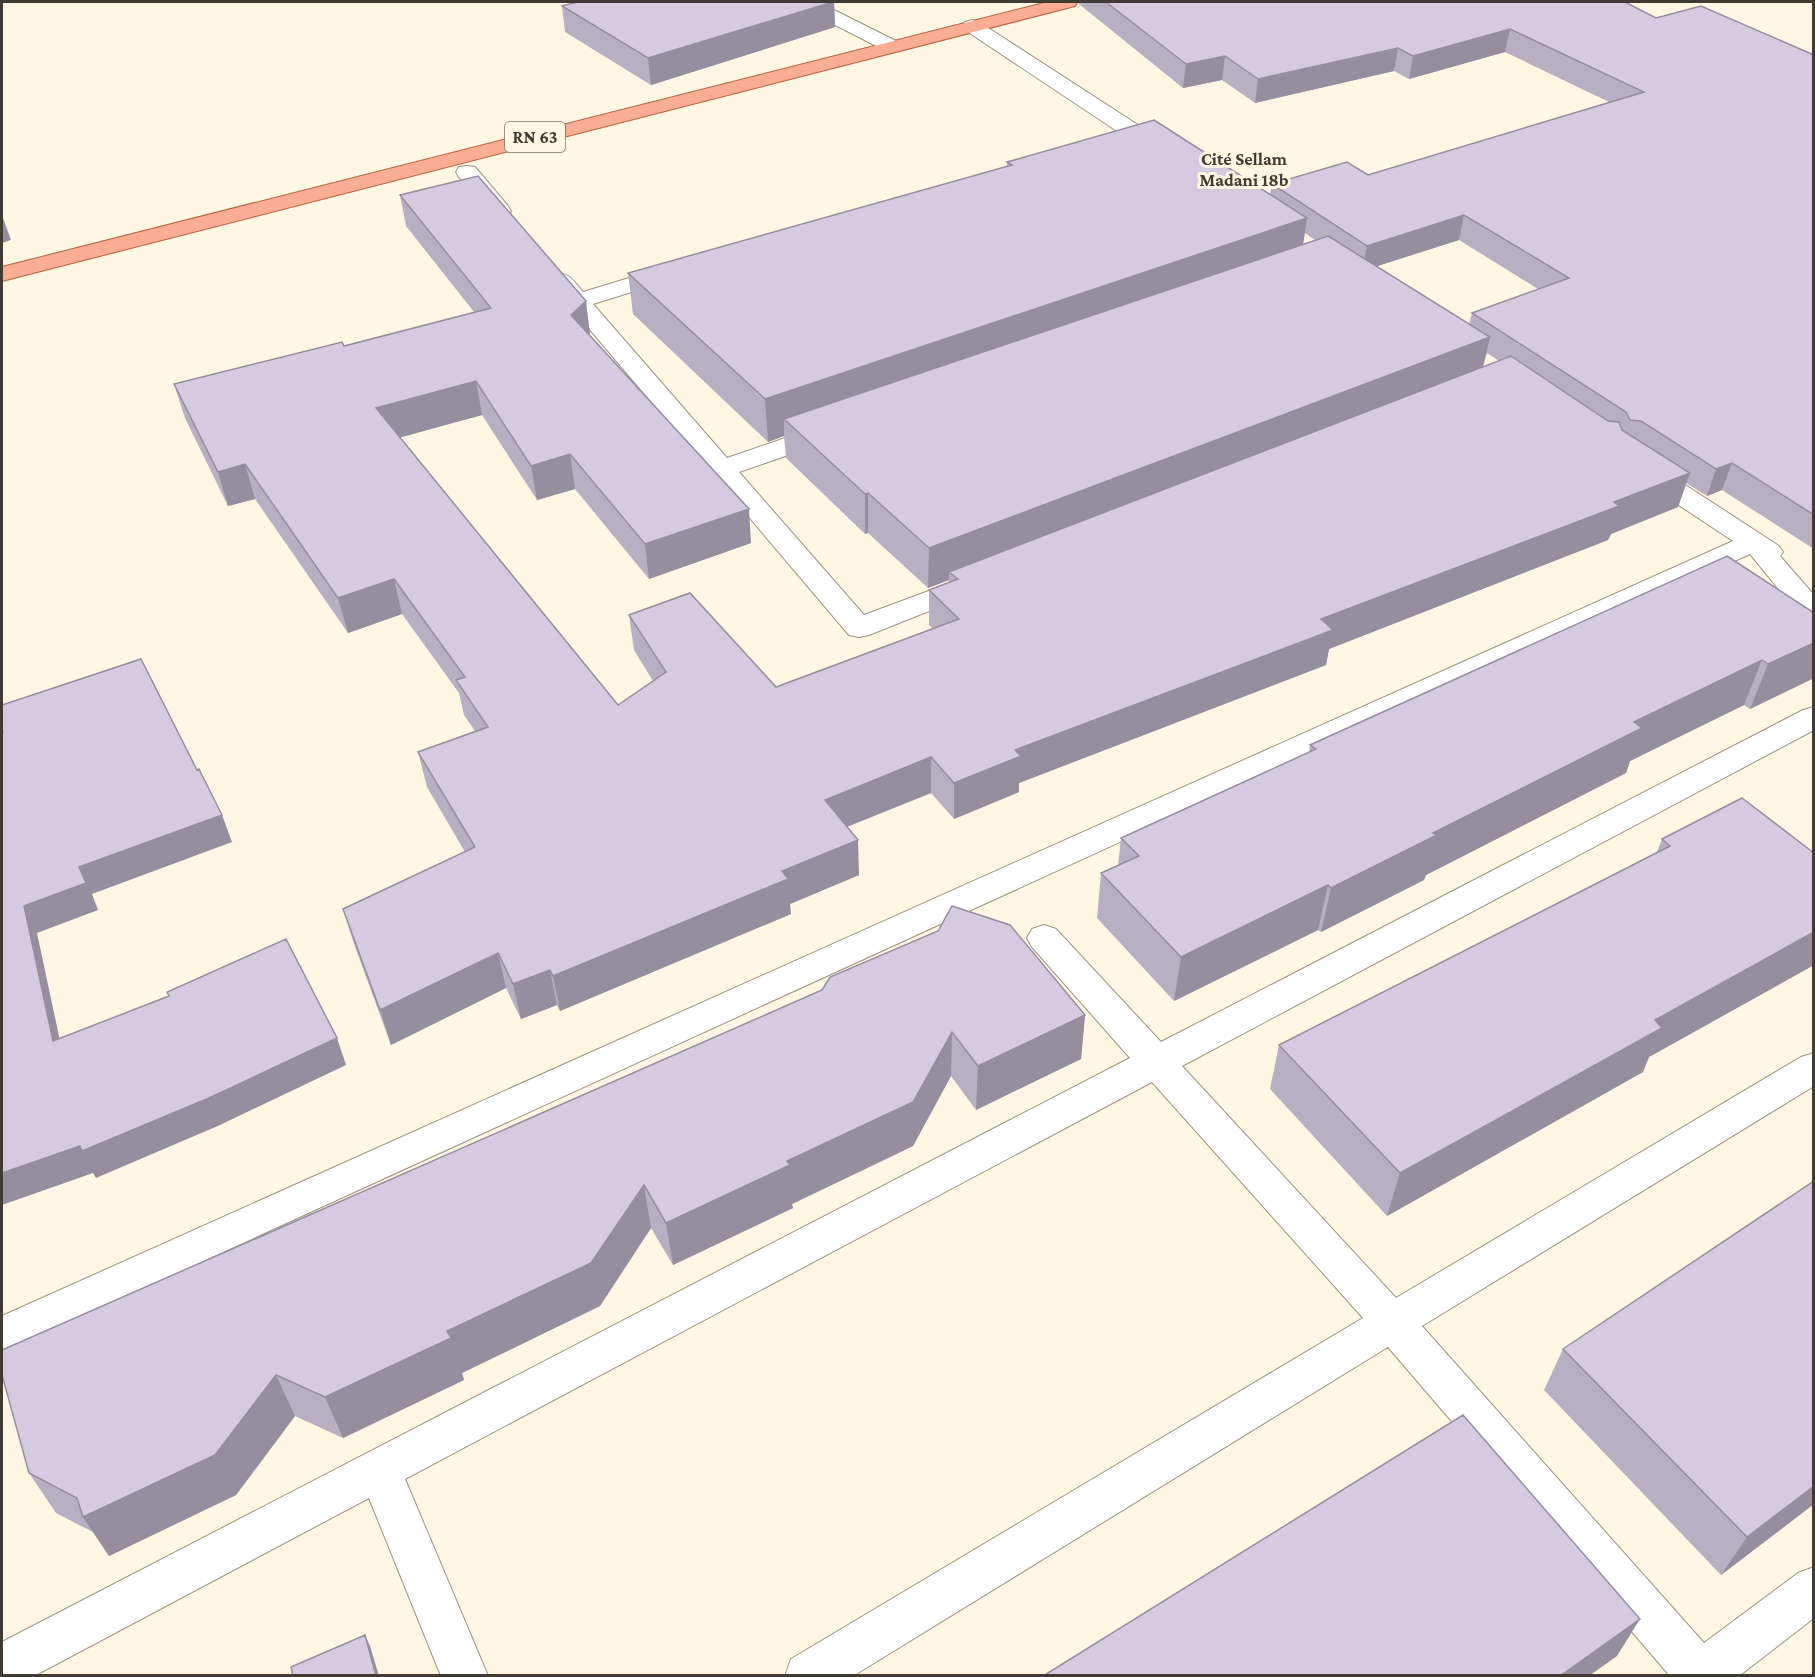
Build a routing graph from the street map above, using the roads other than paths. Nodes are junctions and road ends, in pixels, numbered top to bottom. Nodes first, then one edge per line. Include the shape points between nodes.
1 (805, 2) edge
2 (1068, 2) edge
3 (972, 26) junction
4 (891, 46) junction
5 (1132, 131) junction
6 (1110, 138) edge
7 (1183, 164) edge
8 (466, 172) dead end
9 (518, 232) edge
10 (540, 258) edge
11 (691, 266) edge
12 (2, 274) edge
13 (577, 301) junction
14 (844, 426) edge
15 (1622, 456) edge
16 (722, 469) junction
17 (1754, 542) junction
18 (993, 576) edge
19 (1814, 581) edge
20 (1814, 614) edge
21 (1814, 717) edge
22 (1044, 938) dead end
23 (1156, 1061) junction
24 (1814, 1067) edge
25 (1392, 1322) junction
26 (2, 1335) edge
27 (379, 1469) junction
28 (1814, 1589) edge
29 (2, 1667) edge
30 (1700, 1675) edge
31 (465, 1676) edge
32 (808, 1676) edge

1 - 4 street
2 - 3 main road, RN 63
3 - 4 main road, RN 63
3 - 5 street
4 - 12 main road, RN 63
5 - 6 street
5 - 7 street
8 - 9 street
10 - 13 street
11 - 13 street
13 - 16 street
14 - 16 street
15 - 17 street
16 - 18 street via 859,628
17 - 19 street
17 - 20 street
17 - 26 street
21 - 23 street
22 - 23 street
23 - 25 street
23 - 27 street
24 - 25 street
25 - 30 street
25 - 32 street
27 - 29 street
27 - 31 street
28 - 30 street

